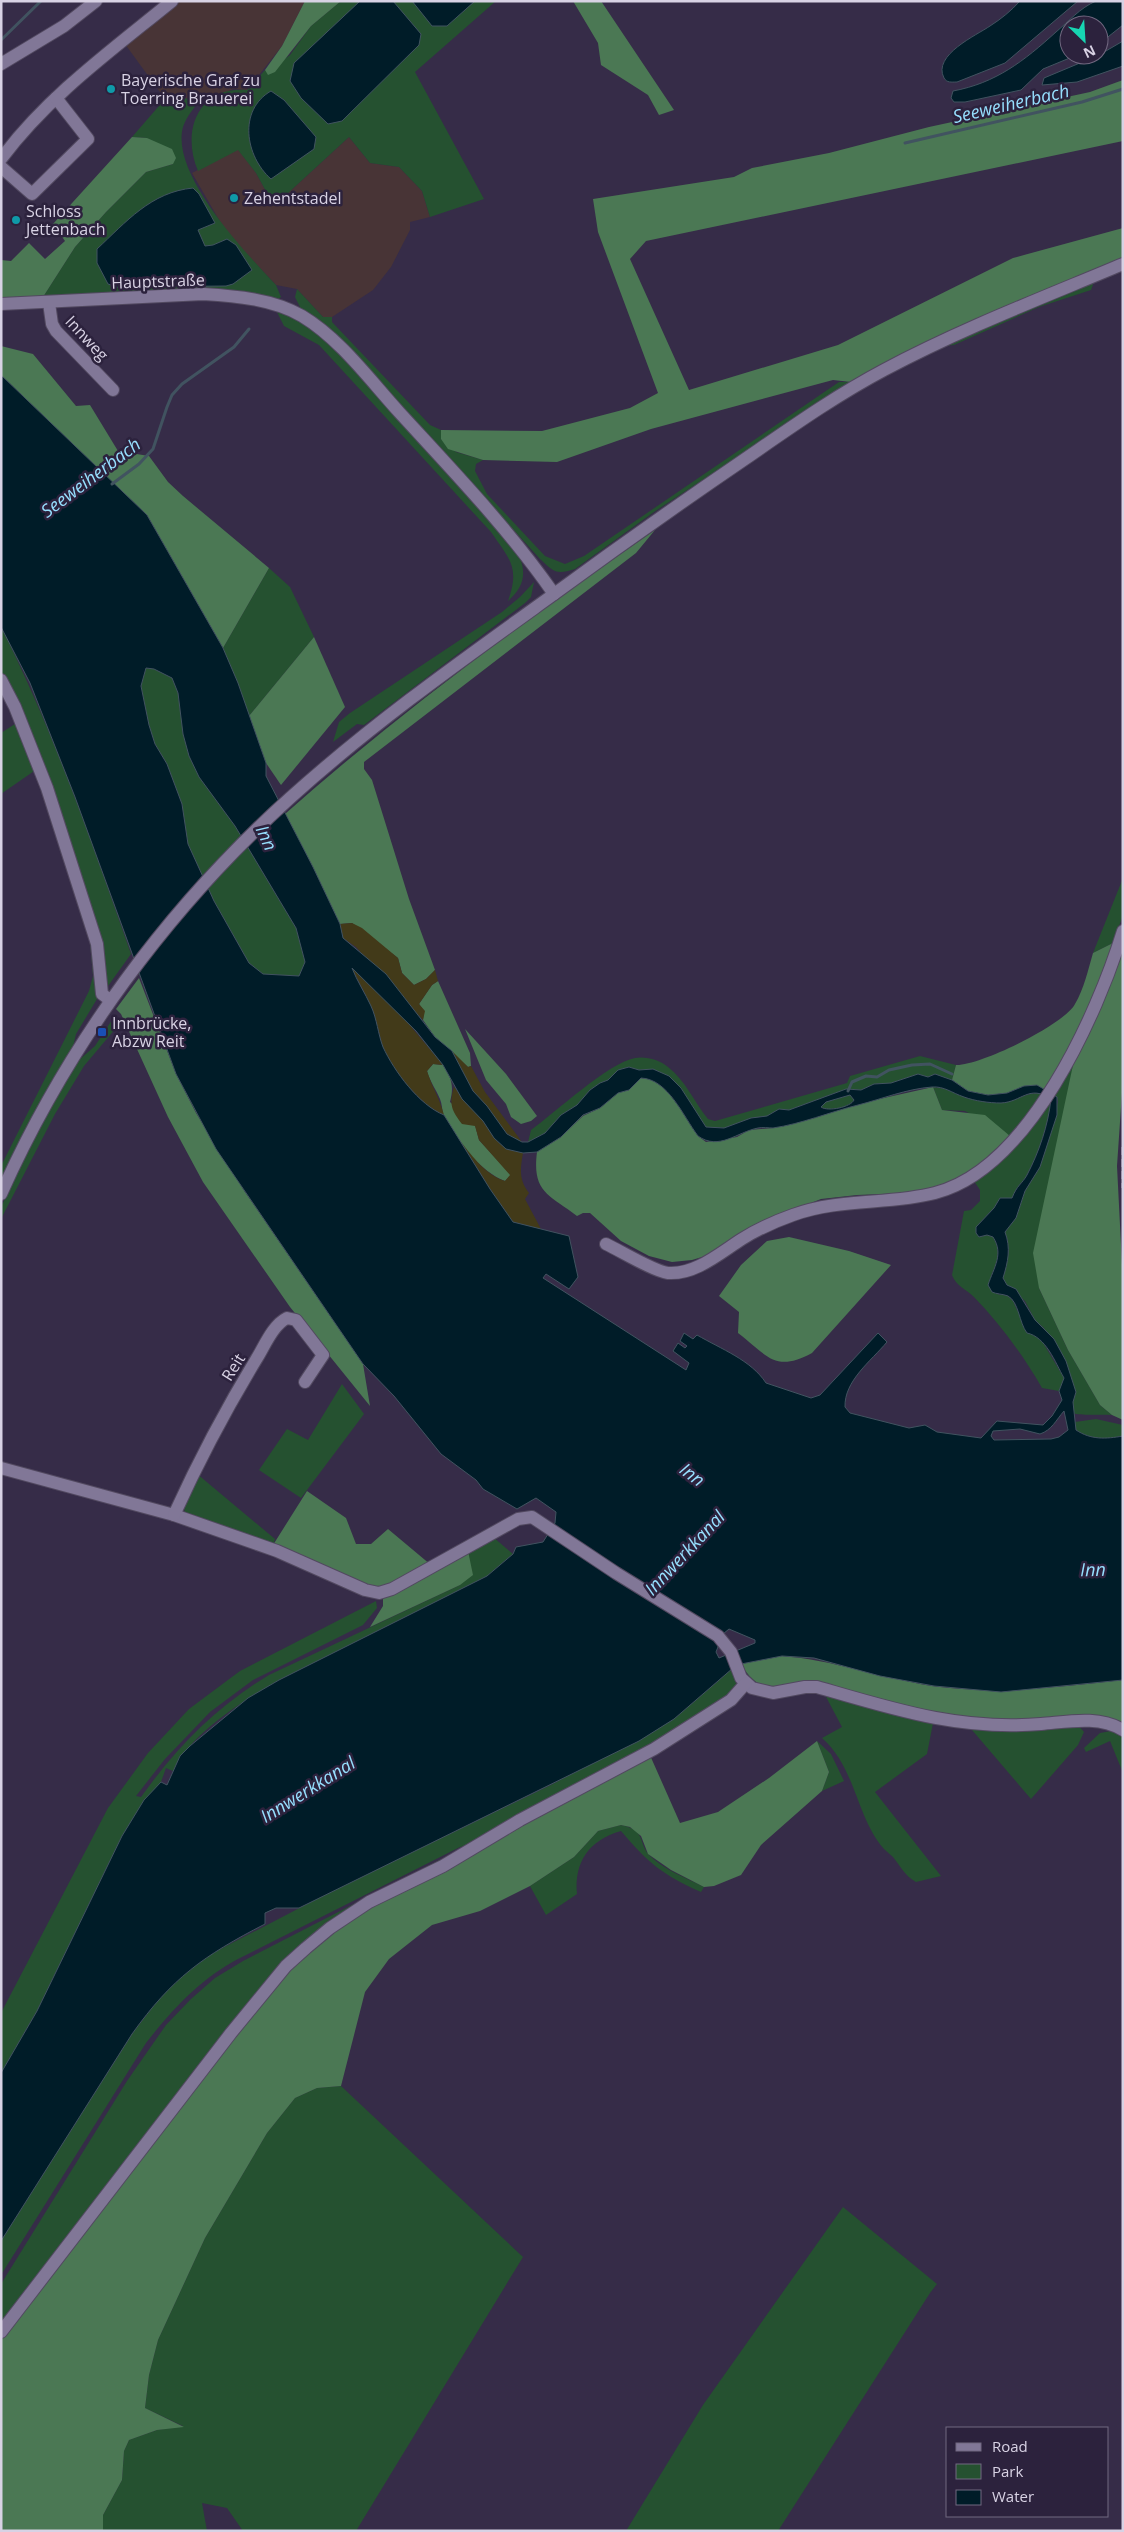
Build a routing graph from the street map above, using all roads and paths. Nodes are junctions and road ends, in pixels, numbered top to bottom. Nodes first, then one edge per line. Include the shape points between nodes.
1 (96, 1) edge
2 (172, 1) edge
3 (1, 64) edge
4 (56, 98) junction
5 (1, 159) edge
6 (1, 167) edge
7 (1123, 264) edge
8 (49, 303) junction
9 (1, 304) edge
10 (113, 390) dead end
11 (554, 594) junction
12 (1, 680) edge
13 (1123, 931) edge
14 (110, 1000) junction
15 (1, 1194) edge
16 (606, 1244) dead end
17 (305, 1382) dead end
18 (1, 1468) edge
19 (174, 1515) junction
20 (746, 1683) junction
21 (1123, 1730) edge
22 (1, 2332) edge

1 - 3 street via 50,35
2 - 4 street
4 - 5 street via 21,132
4 - 6 street via 88,139 32,194
7 - 11 street via 994,317 881,372 651,522
8 - 9 street, Hauptstraße
8 - 10 street, Innweg via 56,331
8 - 11 street, Hauptstraße via 203,294 232,296 287,309 311,322 342,350 485,505
11 - 14 street via 406,701 284,804 226,861
12 - 14 street via 47,788 97,944 102,994
13 - 16 street via 1100,997 1053,1085 1015,1138 971,1177 947,1190 886,1202 835,1205 805,1211 744,1238 685,1272 658,1270
14 - 15 street via 35,1122
17 - 19 street, Reit via 323,1355 296,1320 287,1318 275,1329 231,1401
18 - 19 street
19 - 20 street via 277,1551 365,1590 379,1593 429,1570 523,1516 532,1516 718,1636 725,1642
20 - 21 street via 758,1691 774,1693 817,1687 912,1714 976,1726 1081,1720 1105,1723
20 - 22 street via 731,1700 654,1749 520,1820 444,1866 369,1902 306,1948 286,1966 231,2033

